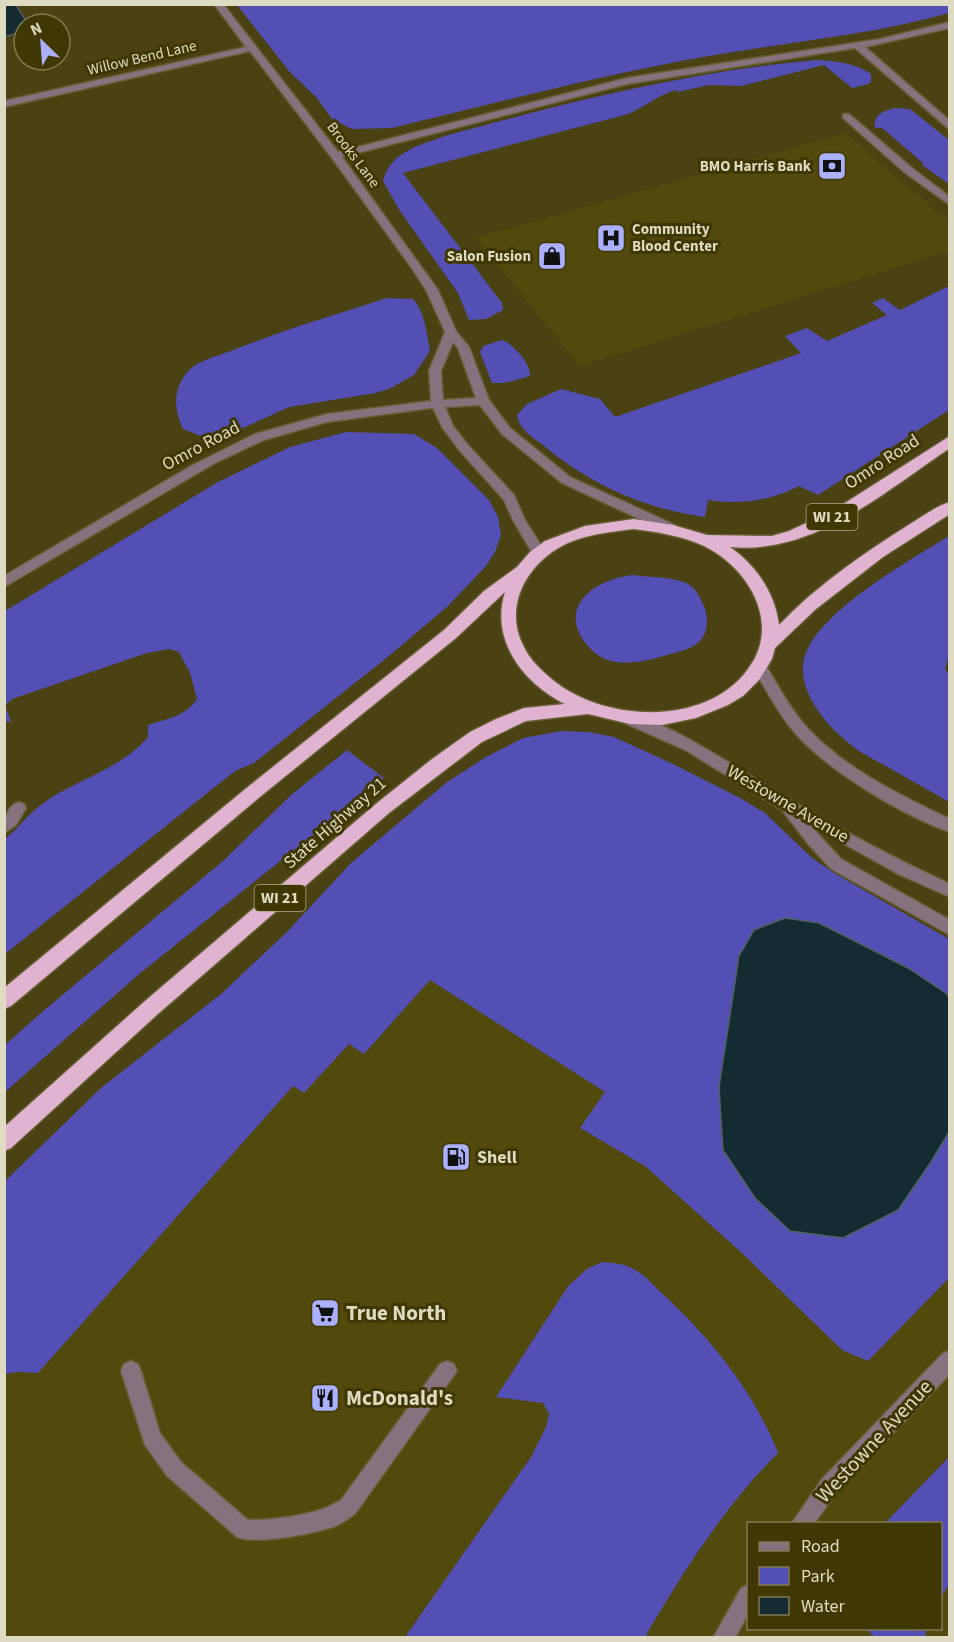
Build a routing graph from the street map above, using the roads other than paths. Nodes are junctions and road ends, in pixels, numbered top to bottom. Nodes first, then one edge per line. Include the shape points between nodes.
1 (218, 4) edge
2 (950, 25) edge
3 (857, 45) junction
4 (252, 48) junction
5 (4, 104) edge
6 (846, 116) dead end
7 (950, 127) edge
8 (336, 156) junction
9 (950, 202) edge
10 (451, 333) junction
11 (483, 400) junction
12 (437, 404) junction
13 (950, 441) edge
14 (950, 507) edge
15 (670, 528) junction
16 (697, 536) junction
17 (539, 553) junction
18 (523, 569) junction
19 (4, 582) edge
20 (770, 645) junction
21 (760, 668) junction
22 (585, 708) junction
23 (625, 717) junction
24 (783, 803) junction
25 (19, 808) dead end
26 (950, 826) edge
27 (4, 827) edge
28 (950, 891) edge
29 (950, 928) edge
30 (4, 1000) edge
31 (4, 1141) edge
32 (950, 1360) edge
33 (131, 1371) dead end
34 (447, 1371) dead end
35 (803, 1522) edge
36 (747, 1597) edge
37 (723, 1638) edge

1 - 4 street, Brooks Lane
2 - 3 street
3 - 7 street
3 - 8 street via 627,81
4 - 5 street, Willow Bend Lane
4 - 8 street, Brooks Lane
6 - 9 street
8 - 10 street, Brooks Lane via 432,290
10 - 11 street, Brooks Lane via 463,347
10 - 12 street via 435,371
11 - 12 street, Omro Road
11 - 15 street via 506,431 555,473
12 - 17 street via 448,427 510,498
12 - 19 street, Omro Road via 321,420 258,438 190,472
13 - 16 highway, Omro Road / WI 21 via 844,510 796,534 773,541 735,543
14 - 20 highway via 833,585
15 - 16 highway
15 - 17 highway via 634,524 599,527 566,537
16 - 20 highway via 732,556 757,582 771,612
17 - 18 highway
18 - 22 highway via 509,598 508,629 521,660 548,687
18 - 30 highway via 450,634 255,790
20 - 21 highway
21 - 23 highway via 737,691 705,709 667,718
21 - 26 street via 814,745 844,767
22 - 23 highway
22 - 31 highway, State Highway 21 / WI 21 via 548,711 502,723 438,764 152,1007
23 - 24 street, Westowne Avenue via 692,747
24 - 28 street, Westowne Avenue
24 - 29 street via 836,864
25 - 27 street
32 - 35 street, Westowne Avenue via 830,1486
33 - 34 street via 152,1438 174,1469 244,1530 331,1518 348,1507
36 - 37 street

